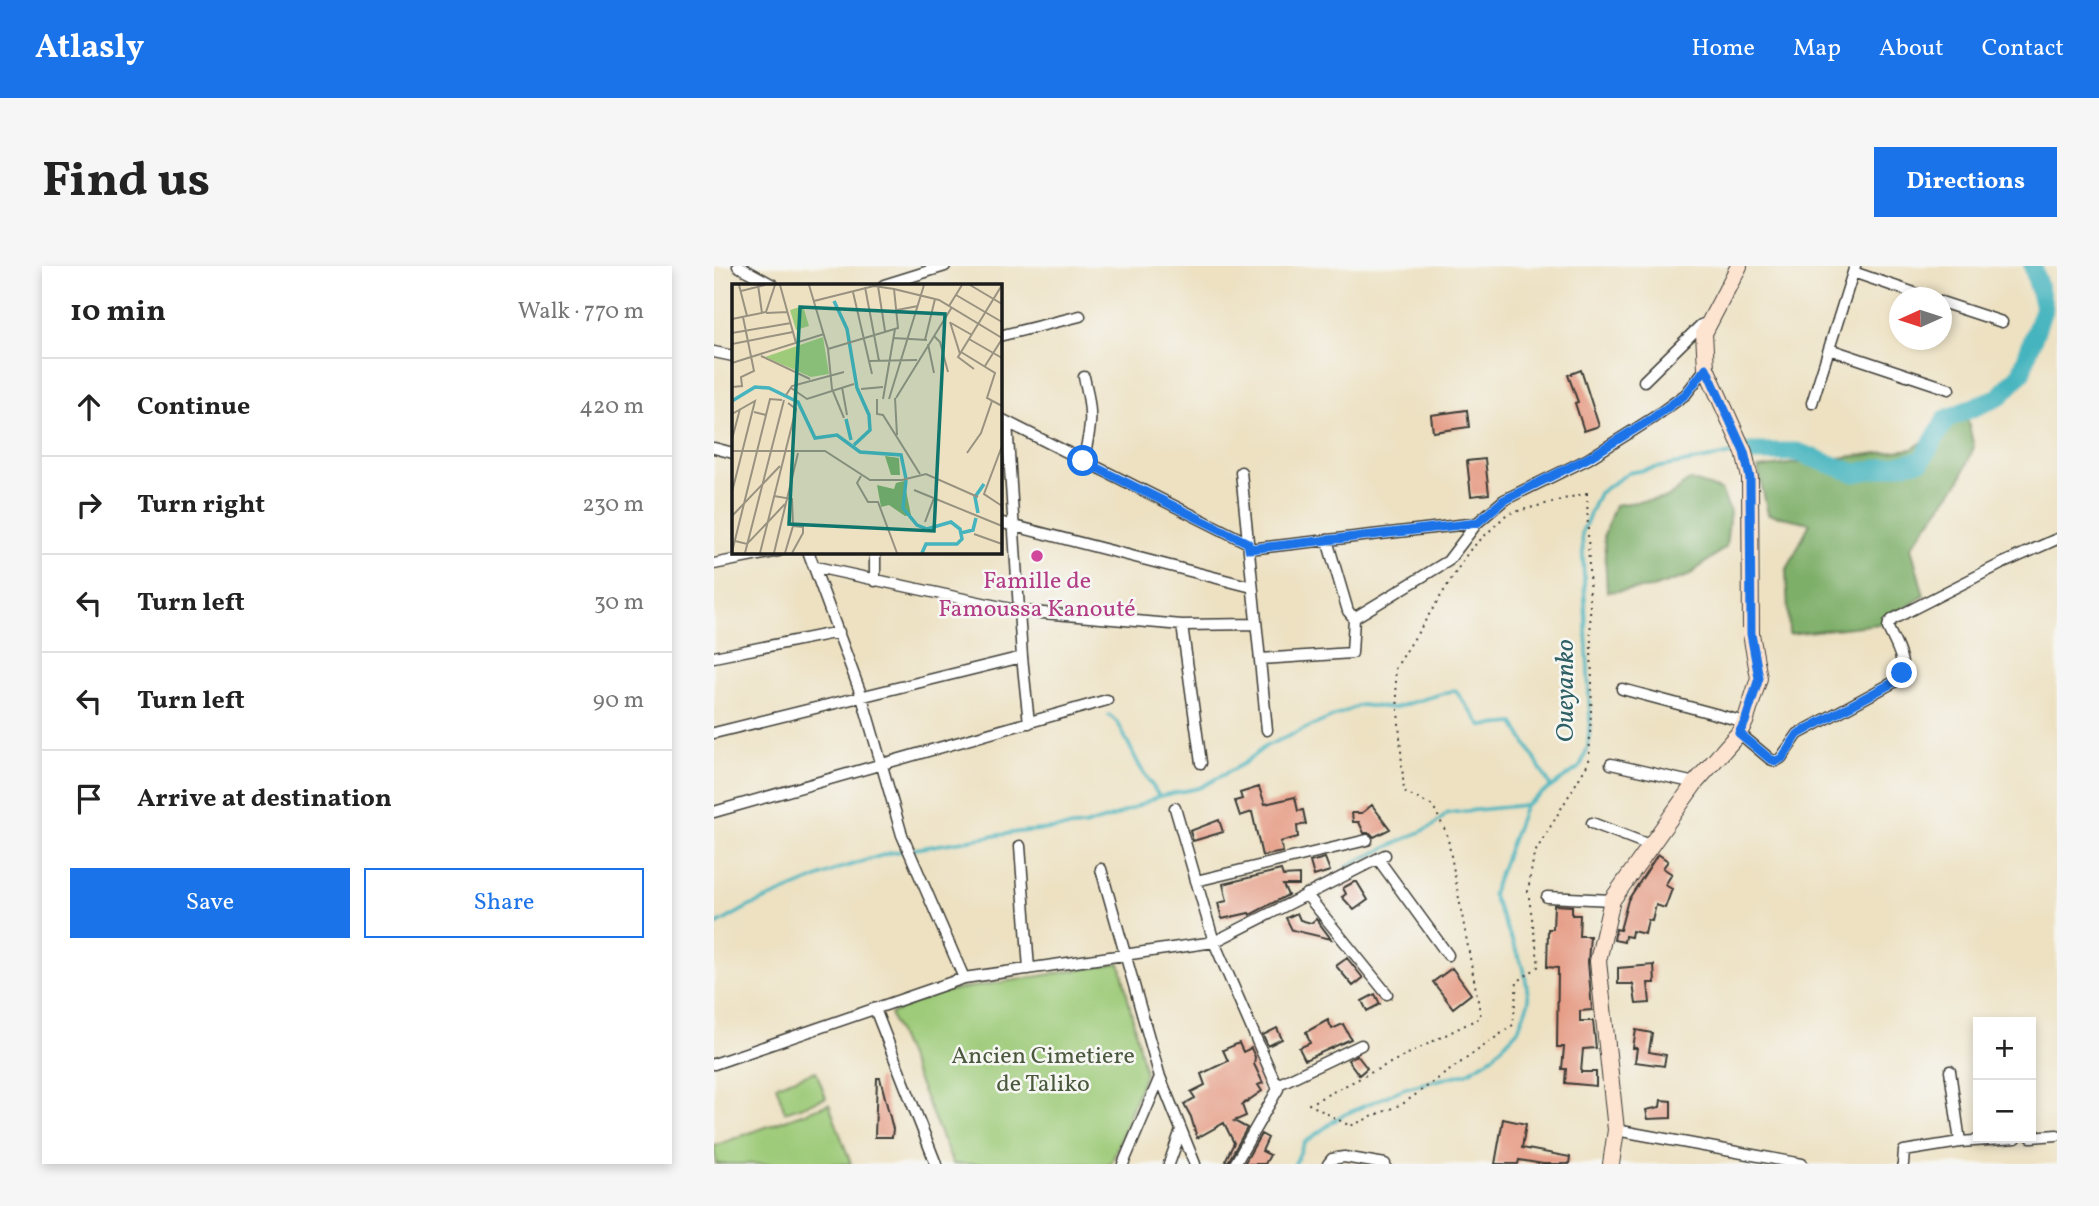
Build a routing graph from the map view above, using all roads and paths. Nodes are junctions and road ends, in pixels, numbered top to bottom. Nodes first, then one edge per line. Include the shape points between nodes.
1 (945, 266) edge
2 (1739, 266) edge
3 (744, 267) edge
4 (1854, 269) edge
5 (918, 270) edge
6 (770, 284) edge
7 (886, 284) edge
8 (1901, 287) edge
9 (1952, 306) edge
10 (1080, 316) dead end
11 (1710, 322) junction
12 (2002, 322) dead end
13 (1001, 336) edge
14 (1829, 349) junction
15 (714, 352) edge
16 (732, 356) edge
17 (1706, 368) junction
18 (1084, 377) dead end
19 (1644, 381) dead end
20 (1949, 389) dead end
21 (1812, 403) dead end
22 (1003, 420) edge
23 (714, 449) edge
24 (732, 453) edge
25 (1083, 461) junction
26 (1241, 472) dead end
27 (1587, 493) joint
28 (1001, 522) edge
29 (1477, 523) junction
30 (1015, 526) junction
31 (2057, 539) edge
32 (1327, 540) junction
33 (1249, 546) junction
34 (769, 553) edge
35 (809, 553) edge
36 (875, 553) edge
37 (714, 564) edge
38 (816, 567) junction
39 (875, 581) junction
40 (1252, 587) junction
41 (1020, 611) junction
42 (1354, 618) junction
43 (1256, 624) junction
44 (1182, 625) junction
45 (839, 632) junction
46 (714, 657) edge
47 (1022, 657) junction
48 (1260, 659) junction
49 (1622, 689) dead end
50 (862, 697) junction
51 (1107, 700) dead end
52 (1029, 723) junction
53 (1742, 728) junction
54 (1267, 730) dead end
55 (714, 733) edge
56 (1201, 763) dead end
57 (1611, 764) dead end
58 (882, 766) junction
59 (1695, 783) junction
60 (1175, 808) dead end
61 (714, 812) edge
62 (1592, 823) dead end
63 (1367, 840) dead end
64 (1020, 846) dead end
65 (1652, 846) junction
66 (1101, 869) dead end
67 (1196, 881) junction
68 (1306, 894) junction
69 (1547, 897) dead end
70 (1612, 900) junction
71 (1214, 942) junction
72 (1125, 955) junction
73 (1448, 955) dead end
74 (1029, 969) junction
75 (964, 978) junction
76 (1387, 994) dead end
77 (875, 1009) junction
78 (1361, 1045) dead end
79 (714, 1064) edge
80 (1950, 1071) dead end
81 (1160, 1077) junction
82 (1276, 1085) junction
83 (1181, 1130) junction
84 (1616, 1130) junction
85 (2057, 1135) edge
86 (2036, 1137) edge
87 (1973, 1141) edge
88 (1960, 1142) junction
89 (936, 1164) edge
90 (1123, 1164) edge
91 (1168, 1164) edge
92 (1195, 1164) edge
93 (1235, 1164) edge
94 (1328, 1164) edge
95 (1385, 1164) edge
96 (1611, 1164) edge
97 (1802, 1164) edge
98 (1903, 1164) edge

1 - 5 street
2 - 11 street
3 - 6 street
4 - 8 street
4 - 14 street
5 - 7 street
9 - 12 street
10 - 13 street
11 - 17 street via 1704,333
11 - 19 street via 1701,325
14 - 20 street
14 - 21 street
15 - 16 street
17 - 29 street via 1686,394 1653,418 1588,458 1504,500
17 - 53 street via 1744,452 1750,478 1751,634 1759,678
18 - 25 street via 1092,425
22 - 25 street
22 - 30 street
23 - 24 street
25 - 33 street
26 - 33 street
27 - 27 path via 1507,514 1469,551 1395,669 1404,792 1433,806 1447,834 1481,1017 1309,1104 1350,1126 1404,1103 1513,1025 1517,982 1539,966 1528,891 1534,854 1589,762 1592,684
28 - 30 street
29 - 32 street
29 - 42 street via 1448,561
30 - 40 street
30 - 41 street
31 - 53 street via 1893,619 1888,628 1903,664 1898,680 1798,734 1782,758 1770,759
32 - 33 street
32 - 42 street
33 - 40 street
34 - 37 street
35 - 38 street
36 - 39 street
38 - 39 street
38 - 45 street
39 - 41 street
40 - 43 street
41 - 44 street
41 - 47 street
42 - 48 street via 1352,653
43 - 44 street
43 - 48 street
44 - 56 street
45 - 46 street
45 - 50 street
47 - 50 street
47 - 52 street
48 - 54 street
49 - 53 street
50 - 55 street
50 - 58 street
51 - 52 street
52 - 58 street
53 - 59 street
57 - 59 street
58 - 61 street
58 - 75 street via 912,861
59 - 65 street
60 - 67 street
62 - 65 street
63 - 67 street
64 - 74 street
65 - 70 street
66 - 72 street
67 - 71 street
68 - 71 street
68 - 73 street via 1381,857
68 - 76 street
69 - 70 street
70 - 84 street via 1598,961
71 - 72 street
71 - 82 street
72 - 74 street
72 - 81 street
74 - 75 street
75 - 77 street
77 - 79 street
77 - 89 street
78 - 82 street
80 - 88 street
81 - 83 street
81 - 90 street
82 - 93 street via 1278,1089
83 - 91 street
83 - 92 street
84 - 96 street
84 - 97 street
85 - 86 street
87 - 88 street
88 - 98 street via 1905,1151
94 - 95 street via 1344,1157

